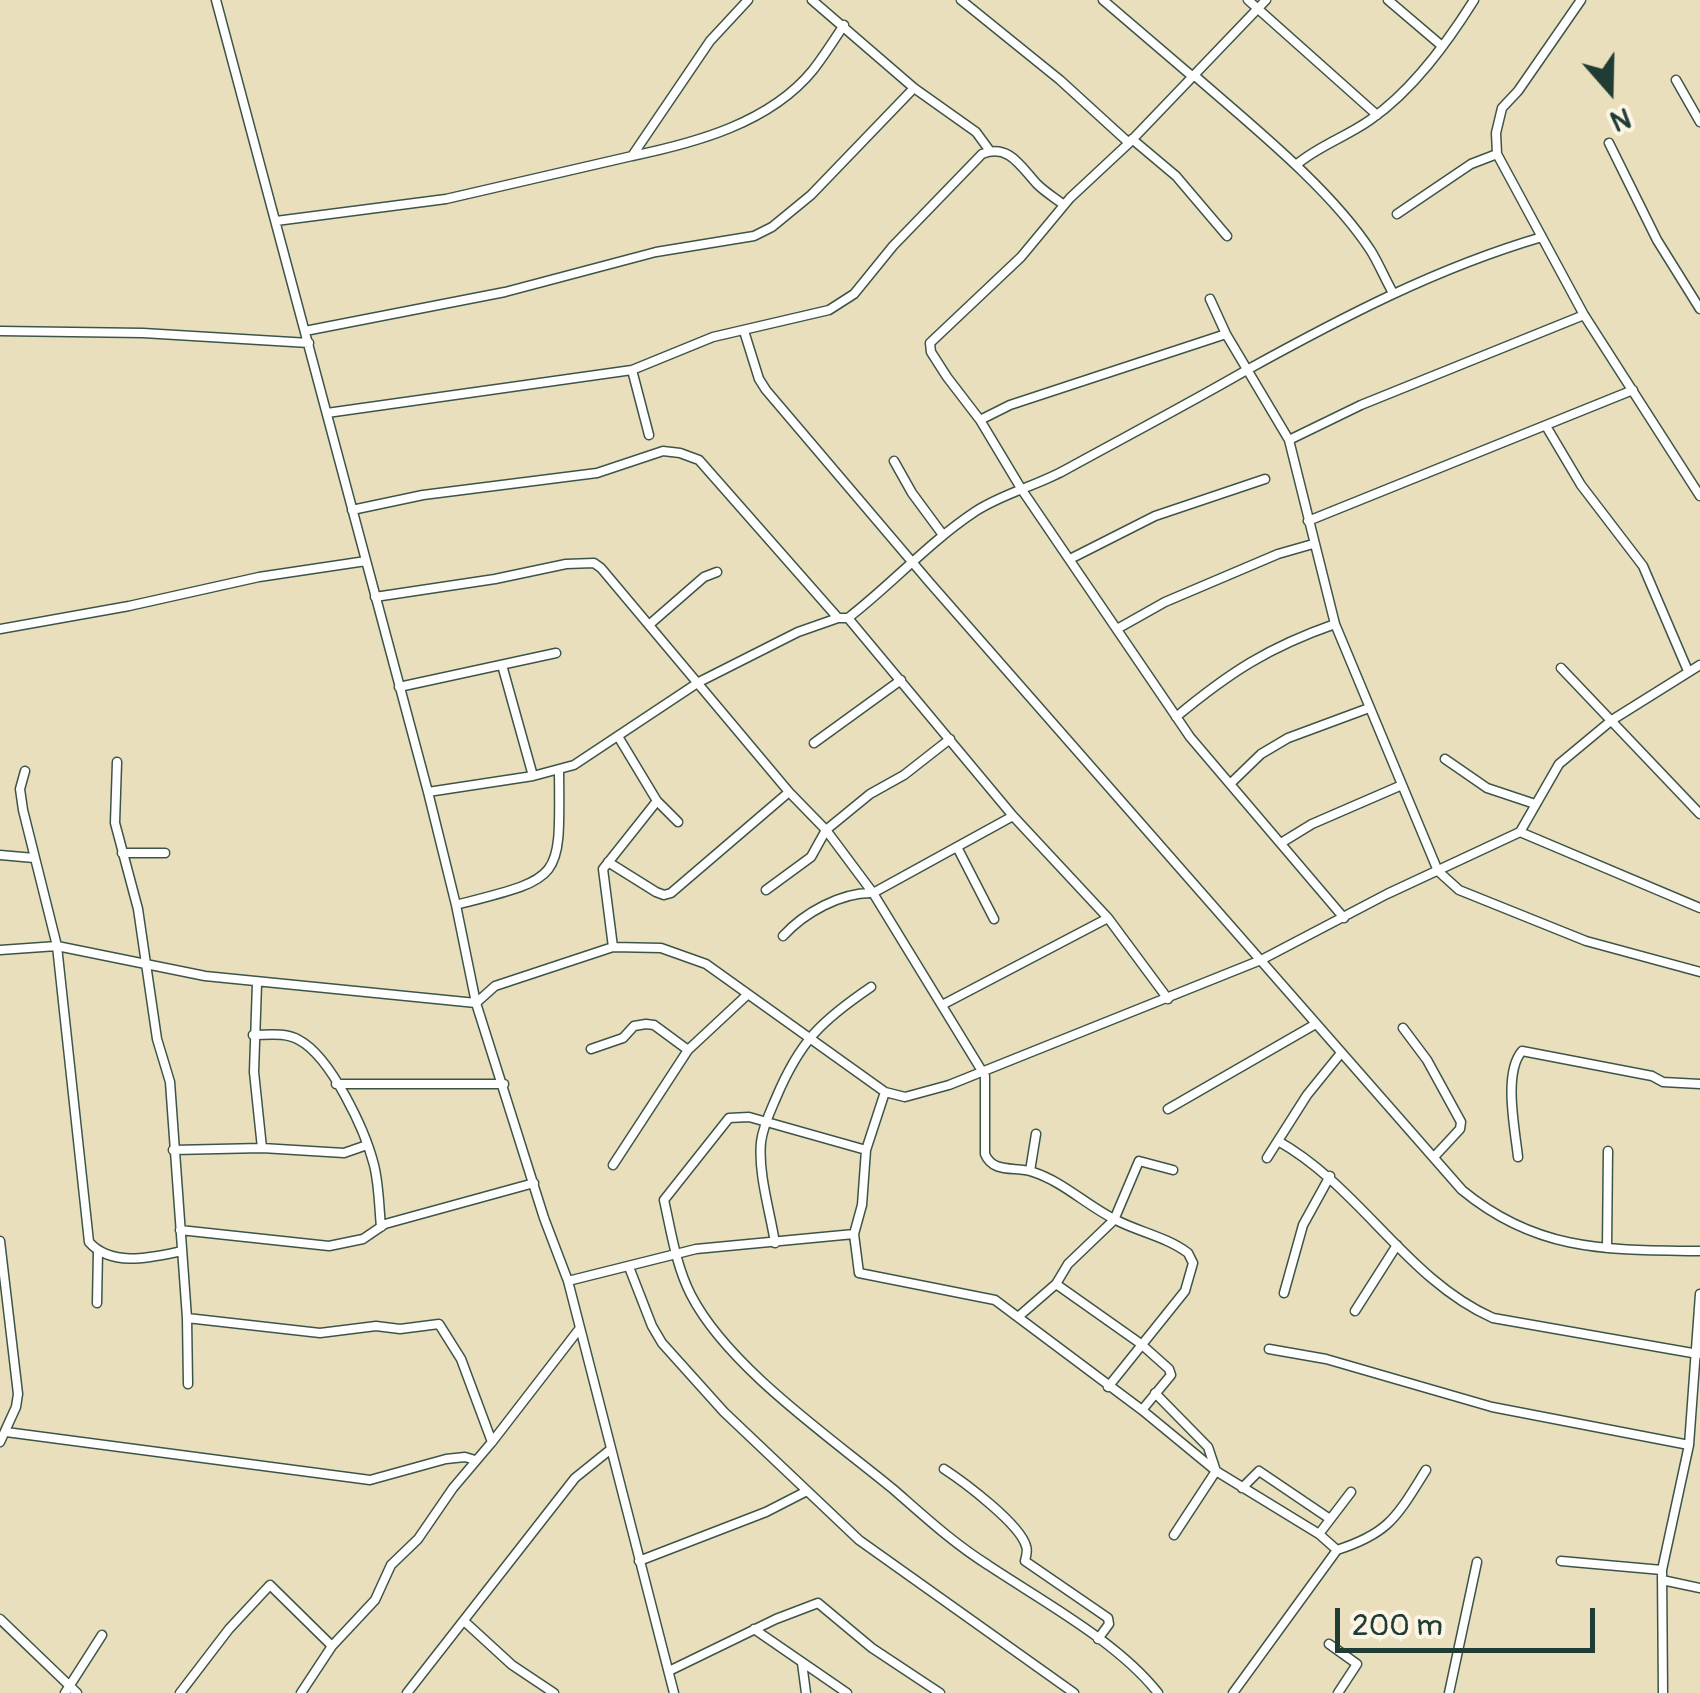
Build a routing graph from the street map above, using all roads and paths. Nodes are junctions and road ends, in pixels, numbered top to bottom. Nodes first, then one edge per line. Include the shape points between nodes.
1 (216, 0) edge
2 (748, 0) edge
3 (812, 0) edge
4 (961, 0) edge
5 (1103, 0) edge
6 (1248, 0) edge
7 (1266, 0) edge
8 (1388, 0) edge
9 (1474, 0) edge
10 (1581, 0) edge
11 (1258, 9) junction
12 (844, 25) junction
13 (1442, 46) junction
14 (1194, 76) junction
15 (1676, 80) dead end
16 (914, 88) junction
17 (1377, 115) junction
18 (1700, 122) edge
19 (1130, 141) junction
20 (1609, 143) dead end
21 (990, 150) junction
22 (1497, 154) junction
23 (632, 156) junction
24 (1296, 165) junction
25 (1064, 205) junction
26 (1397, 214) dead end
27 (276, 221) junction
28 (1227, 236) dead end
29 (1542, 237) junction
30 (1392, 293) junction
31 (1210, 298) dead end
32 (1700, 308) edge
33 (1584, 315) junction
34 (0, 331) edge
35 (305, 331) junction
36 (744, 331) junction
37 (1226, 334) junction
38 (308, 343) junction
39 (632, 370) junction
40 (1247, 370) junction
41 (1632, 390) junction
42 (327, 413) junction
43 (980, 420) junction
44 (1546, 426) junction
45 (649, 435) dead end
46 (1289, 440) junction
47 (894, 461) dead end
48 (1265, 479) dead end
49 (1022, 490) junction
50 (1700, 496) edge
51 (352, 510) junction
52 (1308, 521) junction
53 (943, 534) junction
54 (1313, 544) junction
55 (1070, 559) junction
56 (366, 561) junction
57 (912, 561) junction
58 (718, 572) dead end
59 (375, 597) junction
60 (843, 618) junction
61 (650, 624) junction
62 (1335, 624) junction
63 (0, 629) edge
64 (1117, 629) junction
65 (556, 653) dead end
66 (1700, 665) edge
67 (502, 666) junction
68 (1560, 668) dead end
69 (1688, 671) junction
70 (900, 680) junction
71 (698, 682) junction
72 (399, 687) junction
73 (1369, 708) junction
74 (1176, 716) junction
75 (1612, 720) junction
76 (619, 738) junction
77 (950, 739) junction
78 (814, 744) dead end
79 (1445, 759) dead end
80 (118, 762) dead end
81 (559, 770) junction
82 (25, 771) dead end
83 (533, 776) junction
84 (1230, 784) junction
85 (1402, 785) junction
86 (428, 792) junction
87 (789, 792) junction
88 (657, 801) junction
89 (1535, 804) junction
90 (1700, 814) edge
91 (1014, 816) junction
92 (678, 822) dead end
93 (826, 830) junction
94 (1520, 832) junction
95 (1281, 844) junction
96 (957, 847) junction
97 (165, 853) dead end
98 (122, 854) junction
99 (0, 855) edge
100 (34, 858) junction
101 (608, 862) junction
102 (1438, 872) junction
103 (766, 890) dead end
104 (874, 892) junction
105 (456, 905) junction
106 (1700, 908) edge
107 (1108, 918) junction
108 (1344, 918) junction
109 (994, 919) dead end
110 (784, 936) dead end
111 (57, 946) junction
112 (613, 947) junction
113 (0, 950) edge
114 (1261, 960) junction
115 (146, 964) junction
116 (1700, 972) edge
117 (257, 983) junction
118 (870, 987) dead end
119 (747, 995) junction
120 (1168, 999) junction
121 (476, 1003) junction
122 (942, 1005) junction
123 (1314, 1025) junction
124 (1403, 1028) dead end
125 (253, 1035) junction
126 (809, 1036) junction
127 (591, 1048) dead end
128 (688, 1050) junction
129 (1341, 1053) junction
130 (983, 1072) junction
131 (336, 1084) junction
132 (504, 1084) junction
133 (1700, 1084) edge
134 (885, 1092) junction
135 (1168, 1109) dead end
136 (765, 1123) junction
137 (1036, 1134) dead end
138 (1278, 1141) junction
139 (367, 1145) junction
140 (262, 1148) junction
141 (173, 1150) junction
142 (866, 1150) junction
143 (1608, 1151) dead end
144 (1434, 1157) junction
145 (1518, 1157) dead end
146 (1267, 1158) dead end
147 (613, 1165) dead end
148 (1030, 1170) junction
149 (1173, 1170) dead end
150 (1330, 1176) junction
151 (534, 1183) junction
152 (1114, 1220) junction
153 (381, 1227) junction
154 (180, 1230) junction
155 (854, 1234) junction
156 (0, 1241) edge
157 (775, 1243) junction
158 (1397, 1244) junction
159 (1607, 1248) junction
160 (98, 1251) junction
161 (182, 1251) junction
162 (1700, 1251) edge
163 (676, 1253) junction
164 (630, 1267) junction
165 (568, 1281) junction
166 (1056, 1284) junction
167 (1284, 1293) dead end
168 (1700, 1294) edge
169 (97, 1303) dead end
170 (1355, 1311) dead end
171 (1018, 1317) junction
172 (188, 1318) junction
173 (1699, 1320) edge
174 (580, 1328) junction
175 (1141, 1344) junction
176 (1269, 1349) dead end
177 (1698, 1354) edge
178 (188, 1384) dead end
179 (1108, 1387) junction
180 (1155, 1394) junction
181 (1142, 1410) junction
182 (6, 1432) junction
183 (1190, 1432) junction
184 (0, 1442) edge
185 (492, 1442) junction
186 (1183, 1443) junction
187 (1690, 1445) junction
188 (612, 1448) junction
189 (476, 1460) junction
190 (944, 1469) dead end
191 (1426, 1470) dead end
192 (1216, 1472) junction
193 (1242, 1488) junction
194 (805, 1492) junction
195 (1352, 1492) dead end
196 (1294, 1494) junction
197 (1310, 1505) junction
198 (1284, 1513) junction
199 (1330, 1519) junction
200 (1301, 1523) junction
201 (1319, 1534) junction
202 (1174, 1535) dead end
203 (1336, 1550) junction
204 (639, 1561) junction
205 (1561, 1561) dead end
206 (1477, 1562) dead end
207 (1662, 1575) junction
208 (1700, 1588) edge
209 (0, 1619) edge
210 (464, 1620) junction
211 (754, 1629) junction
212 (102, 1634) dead end
213 (1098, 1639) junction
214 (1328, 1644) dead end
215 (332, 1646) junction
216 (802, 1663) junction
217 (669, 1671) junction
218 (71, 1691) edge
219 (180, 1693) edge
220 (302, 1693) edge
221 (407, 1693) edge
222 (554, 1693) edge
223 (674, 1693) edge
224 (806, 1693) edge
225 (847, 1693) edge
226 (940, 1693) edge
227 (1074, 1693) edge
228 (1158, 1693) edge
229 (1233, 1693) edge
230 (1338, 1693) edge
231 (1448, 1693) edge
232 (1663, 1693) edge

1 - 27 street
2 - 23 street via 710,41
3 - 12 street
4 - 19 street
5 - 14 street
6 - 11 street
7 - 11 street
8 - 13 street
9 - 13 street
10 - 22 street via 1502,108
11 - 14 street
11 - 17 street
12 - 16 street
12 - 23 street via 813,71 778,102 683,145
13 - 17 street
14 - 19 street
14 - 24 street
15 - 18 street
16 - 21 street via 976,132
16 - 35 street via 811,195 754,236
17 - 24 street
19 - 25 street
19 - 28 street via 1176,176
20 - 32 street
21 - 25 street via 1009,154
21 - 36 street via 840,305
22 - 26 street
22 - 29 street
23 - 27 street via 446,199
24 - 30 street via 1370,250
25 - 43 street via 1022,257 930,343
27 - 35 street
29 - 30 street
29 - 33 street
30 - 40 street
31 - 37 street
33 - 41 street
33 - 46 street
34 - 38 street
35 - 38 street
36 - 39 street
36 - 57 street via 766,390
37 - 40 street
37 - 43 street
38 - 42 street
39 - 42 street
39 - 45 street
40 - 46 street
40 - 49 street
41 - 44 street
41 - 50 street
42 - 51 street
43 - 49 street
44 - 52 street
44 - 69 street via 1642,566
46 - 52 street
47 - 53 street
48 - 55 street via 1155,516
49 - 53 street
49 - 55 street
51 - 56 street
51 - 60 street via 597,473 680,453 699,460
52 - 54 street
53 - 57 street
54 - 62 street
54 - 64 street via 1165,602
55 - 64 street
56 - 59 street
56 - 63 street
57 - 60 street
57 - 114 street
58 - 61 street
59 - 61 street via 594,563
59 - 72 street
60 - 70 street
60 - 71 street via 798,632
61 - 71 street
62 - 73 street
62 - 74 street via 1268,650
64 - 74 street
65 - 67 street
66 - 69 street
67 - 72 street
67 - 83 street
68 - 75 street
69 - 75 street
70 - 77 street
70 - 78 street
71 - 76 street
71 - 87 street
72 - 86 street
73 - 84 street via 1274,746
73 - 85 street
74 - 84 street
75 - 89 street via 1558,764
75 - 90 street
76 - 81 street
76 - 88 street
77 - 91 street
77 - 93 street
79 - 89 street via 1487,788
80 - 98 street via 115,824
81 - 83 street
81 - 105 street via 554,864 522,888
82 - 100 street via 20,789
83 - 86 street
84 - 95 street
85 - 95 street
85 - 102 street
86 - 105 street
87 - 93 street
87 - 101 street via 671,893 656,892
88 - 92 street
88 - 101 street
89 - 94 street
91 - 96 street
91 - 107 street
93 - 103 street via 812,857
93 - 104 street
94 - 102 street
94 - 106 street
95 - 108 street
96 - 104 street
96 - 109 street
97 - 98 street
98 - 115 street
99 - 100 street
100 - 111 street
101 - 112 street via 602,878
102 - 108 street
102 - 116 street via 1459,890 1586,941
104 - 110 street via 817,909
104 - 122 street
105 - 121 street
107 - 120 street
107 - 122 street
108 - 114 street
111 - 113 street
111 - 115 street
111 - 160 street via 89,1242
112 - 119 street via 680,953
112 - 121 street via 495,986
114 - 120 street
114 - 123 street
115 - 117 street
115 - 141 street via 170,1082
117 - 121 street
117 - 125 street
118 - 126 street
119 - 126 street
119 - 128 street
120 - 130 street
121 - 132 street
122 - 130 street
123 - 129 street
123 - 135 street
124 - 144 street via 1461,1122
125 - 131 street via 300,1040
125 - 140 street
126 - 134 street
126 - 136 street
127 - 128 street via 646,1024
128 - 147 street
129 - 138 street
129 - 144 street
130 - 134 street via 906,1097
130 - 148 street via 988,1162
131 - 132 street
131 - 139 street
132 - 151 street
133 - 145 street via 1522,1051 1510,1098
134 - 142 street
136 - 142 street
136 - 157 street via 761,1145
136 - 163 street via 729,1118 666,1194
137 - 148 street
138 - 146 street
138 - 150 street
139 - 140 street via 344,1152
139 - 153 street
140 - 141 street
141 - 154 street
142 - 155 street
143 - 159 street
144 - 159 street via 1501,1220 1569,1244
148 - 152 street
149 - 152 street via 1139,1160
150 - 158 street
150 - 167 street via 1303,1225
151 - 153 street
151 - 165 street
152 - 166 street
152 - 175 street via 1182,1248 1193,1263 1185,1291
153 - 154 street via 363,1239 329,1246
154 - 161 street
155 - 157 street
155 - 171 street via 856,1267 864,1276 982,1296
156 - 182 street via 18,1384
157 - 163 street
158 - 170 street
158 - 177 street via 1469,1308 1493,1318
159 - 162 street
160 - 161 street via 137,1260
160 - 169 street
161 - 172 street
163 - 164 street
163 - 213 street via 711,1327 771,1388 957,1545
164 - 165 street
164 - 194 street via 662,1343
165 - 174 street
166 - 171 street
166 - 175 street
168 - 173 street
171 - 179 street
172 - 178 street
172 - 185 street via 320,1333 439,1324 461,1359
173 - 177 street
174 - 185 street
174 - 188 street
175 - 179 street
175 - 180 street via 1169,1369
176 - 187 street via 1492,1407
177 - 187 street
179 - 181 street
180 - 181 street
180 - 183 street
181 - 186 street
182 - 184 street
182 - 189 street via 370,1480 446,1459
183 - 186 street
183 - 192 street via 1212,1453
185 - 189 street
186 - 192 street
187 - 207 street
188 - 204 street
188 - 210 street via 576,1478
189 - 215 street via 386,1572 375,1600
190 - 213 street via 983,1497 1024,1541 1026,1560 1108,1618
191 - 203 street via 1374,1537
192 - 193 street
192 - 202 street
193 - 196 street via 1257,1470
193 - 198 street
194 - 204 street
194 - 227 street via 858,1540
195 - 199 street
196 - 197 street
196 - 198 street
197 - 199 street
197 - 200 street
198 - 200 street
199 - 201 street
200 - 201 street
201 - 203 street
203 - 229 street
204 - 217 street
205 - 207 street
206 - 231 street
207 - 208 street
207 - 232 street
209 - 218 street
210 - 221 street
210 - 222 street via 512,1666
211 - 216 street
211 - 217 street
211 - 226 street via 818,1603
212 - 218 street
213 - 228 street
214 - 230 street via 1356,1664
215 - 219 street via 270,1584
215 - 220 street
216 - 224 street
216 - 225 street
217 - 223 street

